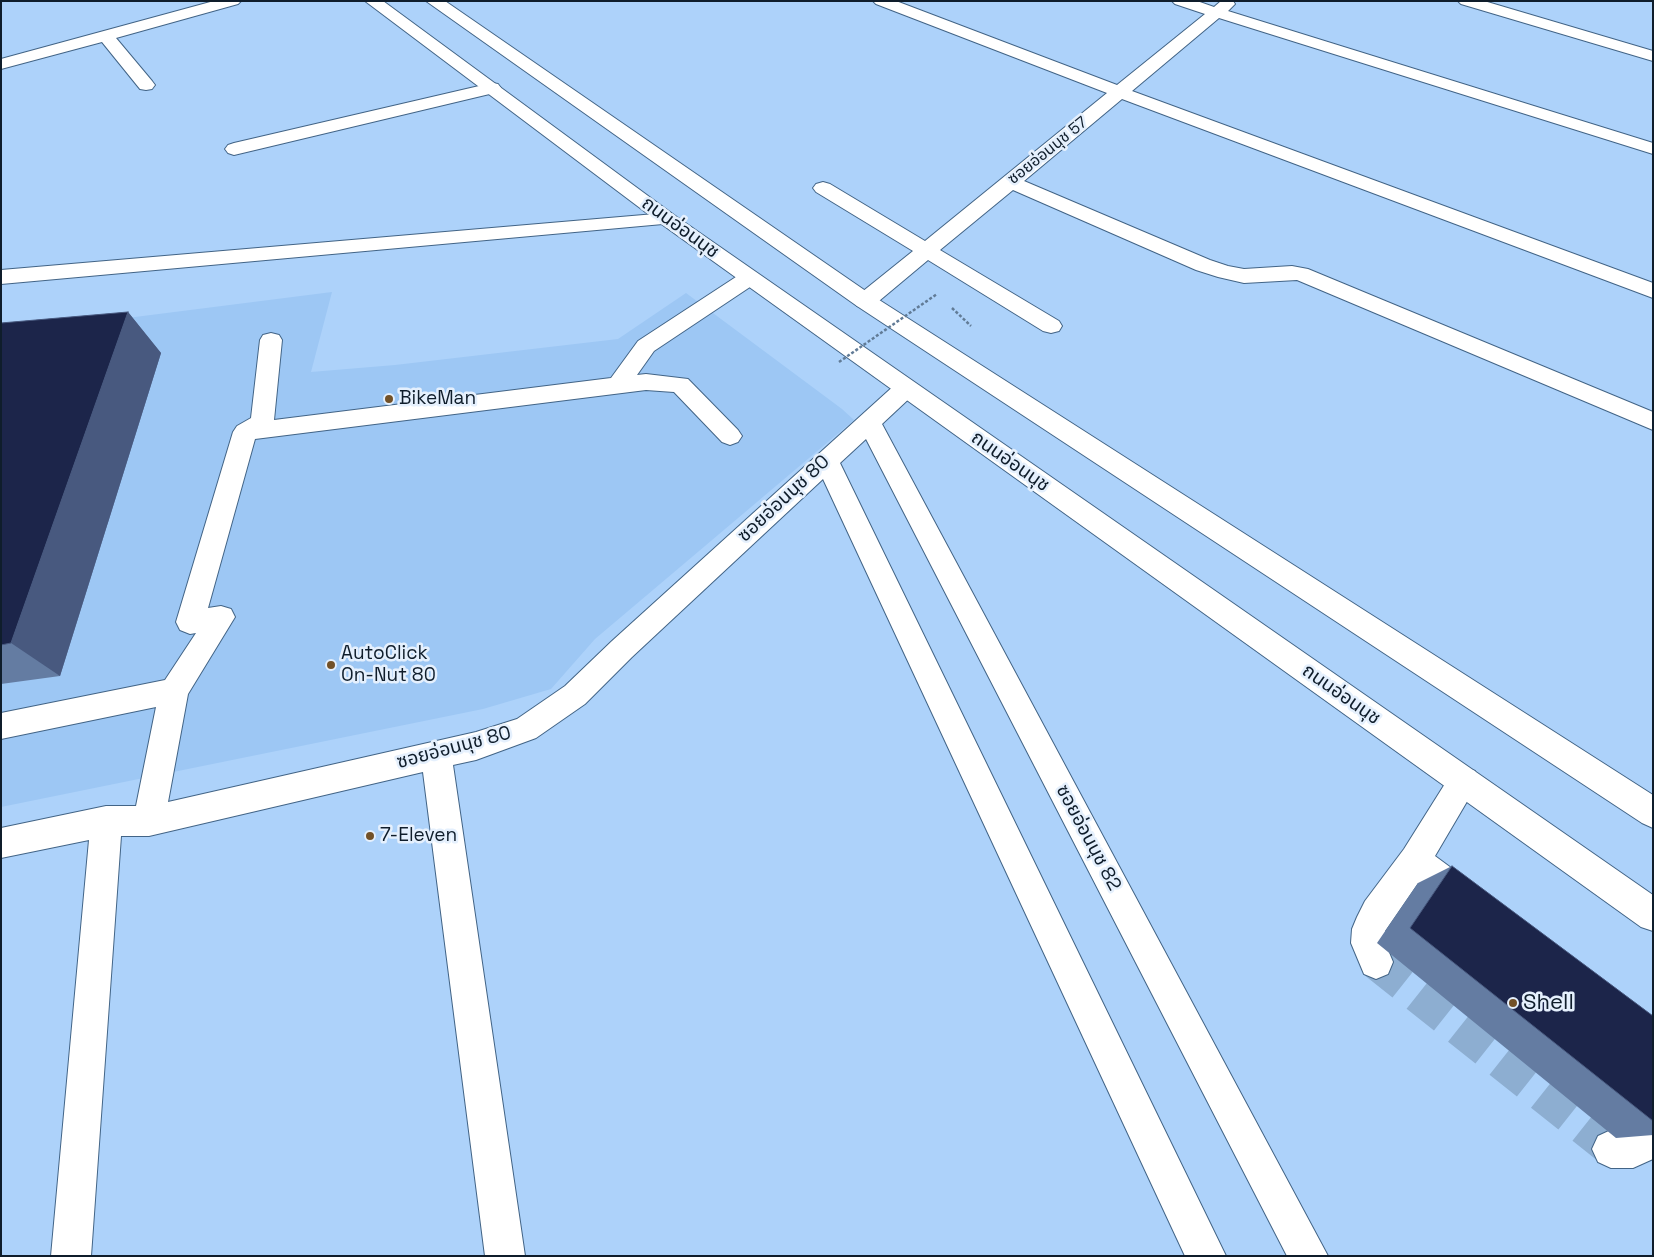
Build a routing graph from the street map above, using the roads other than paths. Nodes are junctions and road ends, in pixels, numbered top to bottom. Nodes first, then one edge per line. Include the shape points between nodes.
1 (233, 1) edge
2 (373, 1) edge
3 (434, 1) edge
4 (882, 1) edge
5 (1180, 1) edge
6 (1230, 1) edge
7 (1466, 1) edge
8 (1216, 13) junction
9 (106, 36) junction
10 (1653, 56) edge
11 (1, 64) edge
12 (146, 85) dead end
13 (492, 88) junction
14 (1120, 92) junction
15 (234, 148) dead end
16 (1653, 149) edge
17 (1010, 182) junction
18 (823, 188) dead end
19 (667, 220) junction
20 (928, 251) junction
21 (1, 277) edge
22 (750, 278) junction
23 (1653, 290) edge
24 (865, 301) junction
25 (1051, 326) dead end
26 (271, 340) dead end
27 (618, 385) junction
28 (905, 389) junction
29 (869, 421) junction
30 (1653, 422) edge
31 (245, 432) junction
32 (730, 436) dead end
33 (826, 460) junction
34 (174, 691) junction
35 (1, 726) edge
36 (436, 754) junction
37 (1464, 781) junction
38 (1653, 814) edge
39 (106, 821) junction
40 (149, 821) junction
41 (1, 843) edge
42 (1414, 860) junction
43 (1653, 915) edge
44 (1491, 919) edge
45 (1376, 962) tunnel mouth
46 (1653, 1138) edge
47 (1610, 1149) tunnel mouth
48 (71, 1256) edge
49 (505, 1256) edge
50 (1206, 1256) edge
51 (1308, 1256) edge

1 - 9 street
2 - 13 street, ถนนอ่อนนุช
3 - 24 street
4 - 14 street
5 - 8 street
6 - 8 street, ซอยอ่อนนุช 57
7 - 10 street
8 - 14 street, ซอยอ่อนนุช 57
8 - 16 street
9 - 11 street
9 - 12 street
13 - 15 street
13 - 19 street, ถนนอ่อนนุช
14 - 17 street, ซอยอ่อนนุช 57
14 - 23 street
17 - 20 street, ซอยอ่อนนุช 57
17 - 30 street via 1225,272 1244,276 1301,274
18 - 20 street
19 - 21 street
19 - 22 street, ถนนอ่อนนุช
20 - 24 street, ซอยอ่อนนุช 57
20 - 25 street
22 - 27 street via 646,346
22 - 28 street, ถนนอ่อนนุช
24 - 38 street
26 - 31 street via 262,422
27 - 31 street
27 - 32 street via 646,382 680,385
28 - 29 street, ซอยอ่อนนุช 80
28 - 37 street, ถนนอ่อนนุช
29 - 33 street, ซอยอ่อนนุช 80
29 - 51 street, ซอยอ่อนนุช 82
31 - 34 street via 190,622 221,617
33 - 36 street, ซอยอ่อนนุช 80 via 575,694 526,729 476,746
33 - 50 street
34 - 35 street
34 - 40 street
36 - 40 street, ซอยอ่อนนุช 80
36 - 49 street
37 - 42 street
37 - 43 street, ถนนอ่อนนุช
39 - 40 street, ซอยอ่อนนุช 80
39 - 41 street, ซอยอ่อนนุช 80
39 - 48 street
42 - 44 street
42 - 45 street via 1369,929 1368,943
46 - 47 street via 1633,1149

